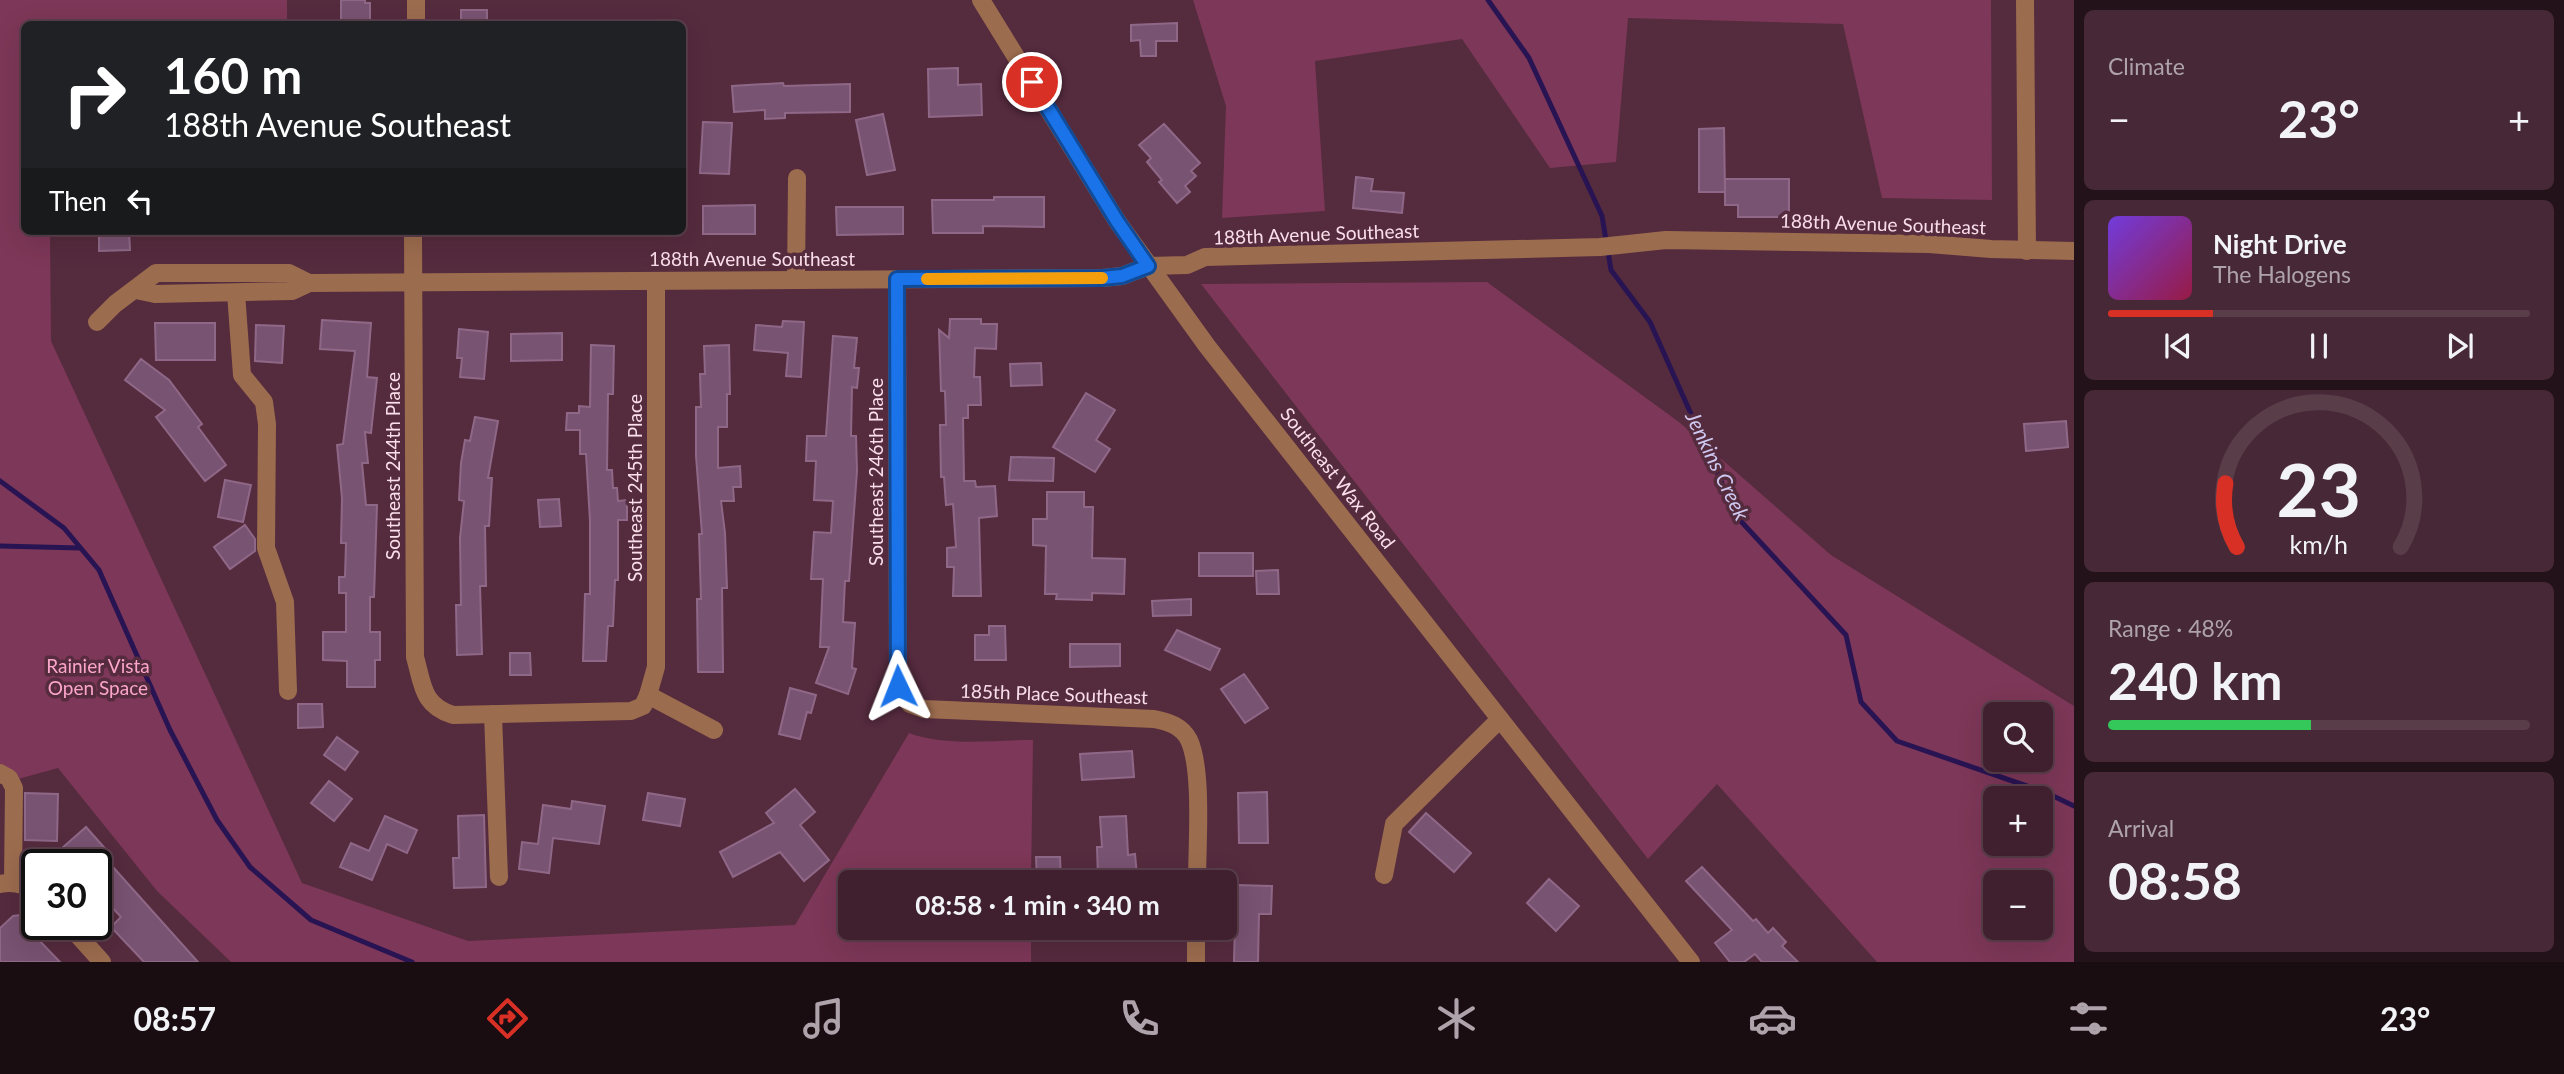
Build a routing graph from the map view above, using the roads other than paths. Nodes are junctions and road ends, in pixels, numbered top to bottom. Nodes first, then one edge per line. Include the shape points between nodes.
1 (416, 0) edge
2 (981, 0) edge
3 (2025, 0) edge
4 (416, 21) edge
5 (797, 177) dead end
6 (413, 235) edge
7 (2027, 251) junction
8 (2074, 251) edge
9 (1148, 266) junction
10 (897, 279) junction
11 (796, 280) junction
12 (656, 281) junction
13 (309, 282) junction
14 (412, 282) junction
15 (136, 290) junction
16 (236, 293) junction
17 (97, 321) dead end
18 (897, 665) joint
19 (288, 691) dead end
20 (648, 695) junction
21 (494, 714) junction
22 (1500, 719) junction
23 (714, 730) dead end
24 (0, 773) edge
25 (1196, 870) edge
26 (1384, 876) dead end
27 (499, 877) dead end
28 (6, 883) edge
29 (82, 940) edge
30 (1196, 940) edge
31 (102, 962) edge
32 (1196, 962) edge
33 (1691, 962) edge

1 - 4 street
2 - 9 street, Southeast Wax Road
3 - 7 street
5 - 11 street
6 - 14 street, Southeast 244th Place
7 - 8 street, 188th Avenue Southeast
7 - 9 street, 188th Avenue Southeast via 1929,244 1666,240 1607,247 1205,257 1187,265
9 - 10 street, 188th Avenue Southeast via 1102,278
9 - 22 street, Southeast Wax Road
10 - 11 street, 188th Avenue Southeast
10 - 18 street, Southeast 246th Place
11 - 12 street, 188th Avenue Southeast
12 - 14 street, 188th Avenue Southeast
12 - 20 street, Southeast 245th Place via 656,667
13 - 14 street, 188th Avenue Southeast
13 - 15 street, 188th Avenue Southeast via 289,273 156,273
13 - 16 street, 188th Avenue Southeast via 292,292
14 - 21 street, Southeast 244th Place via 415,657 426,699 441,711
15 - 16 street, 188th Avenue Southeast
15 - 17 street, 188th Avenue Southeast
16 - 19 street via 242,375 264,402 267,424 266,548 285,602
18 - 25 street, 185th Place Southeast via 898,686 910,704 924,709 1174,723 1189,740 1197,776
20 - 21 street via 643,706 631,711
20 - 23 street
21 - 27 street
22 - 26 street via 1394,824
22 - 33 street, Southeast Wax Road
24 - 28 street via 14,788
29 - 31 street
30 - 32 street

